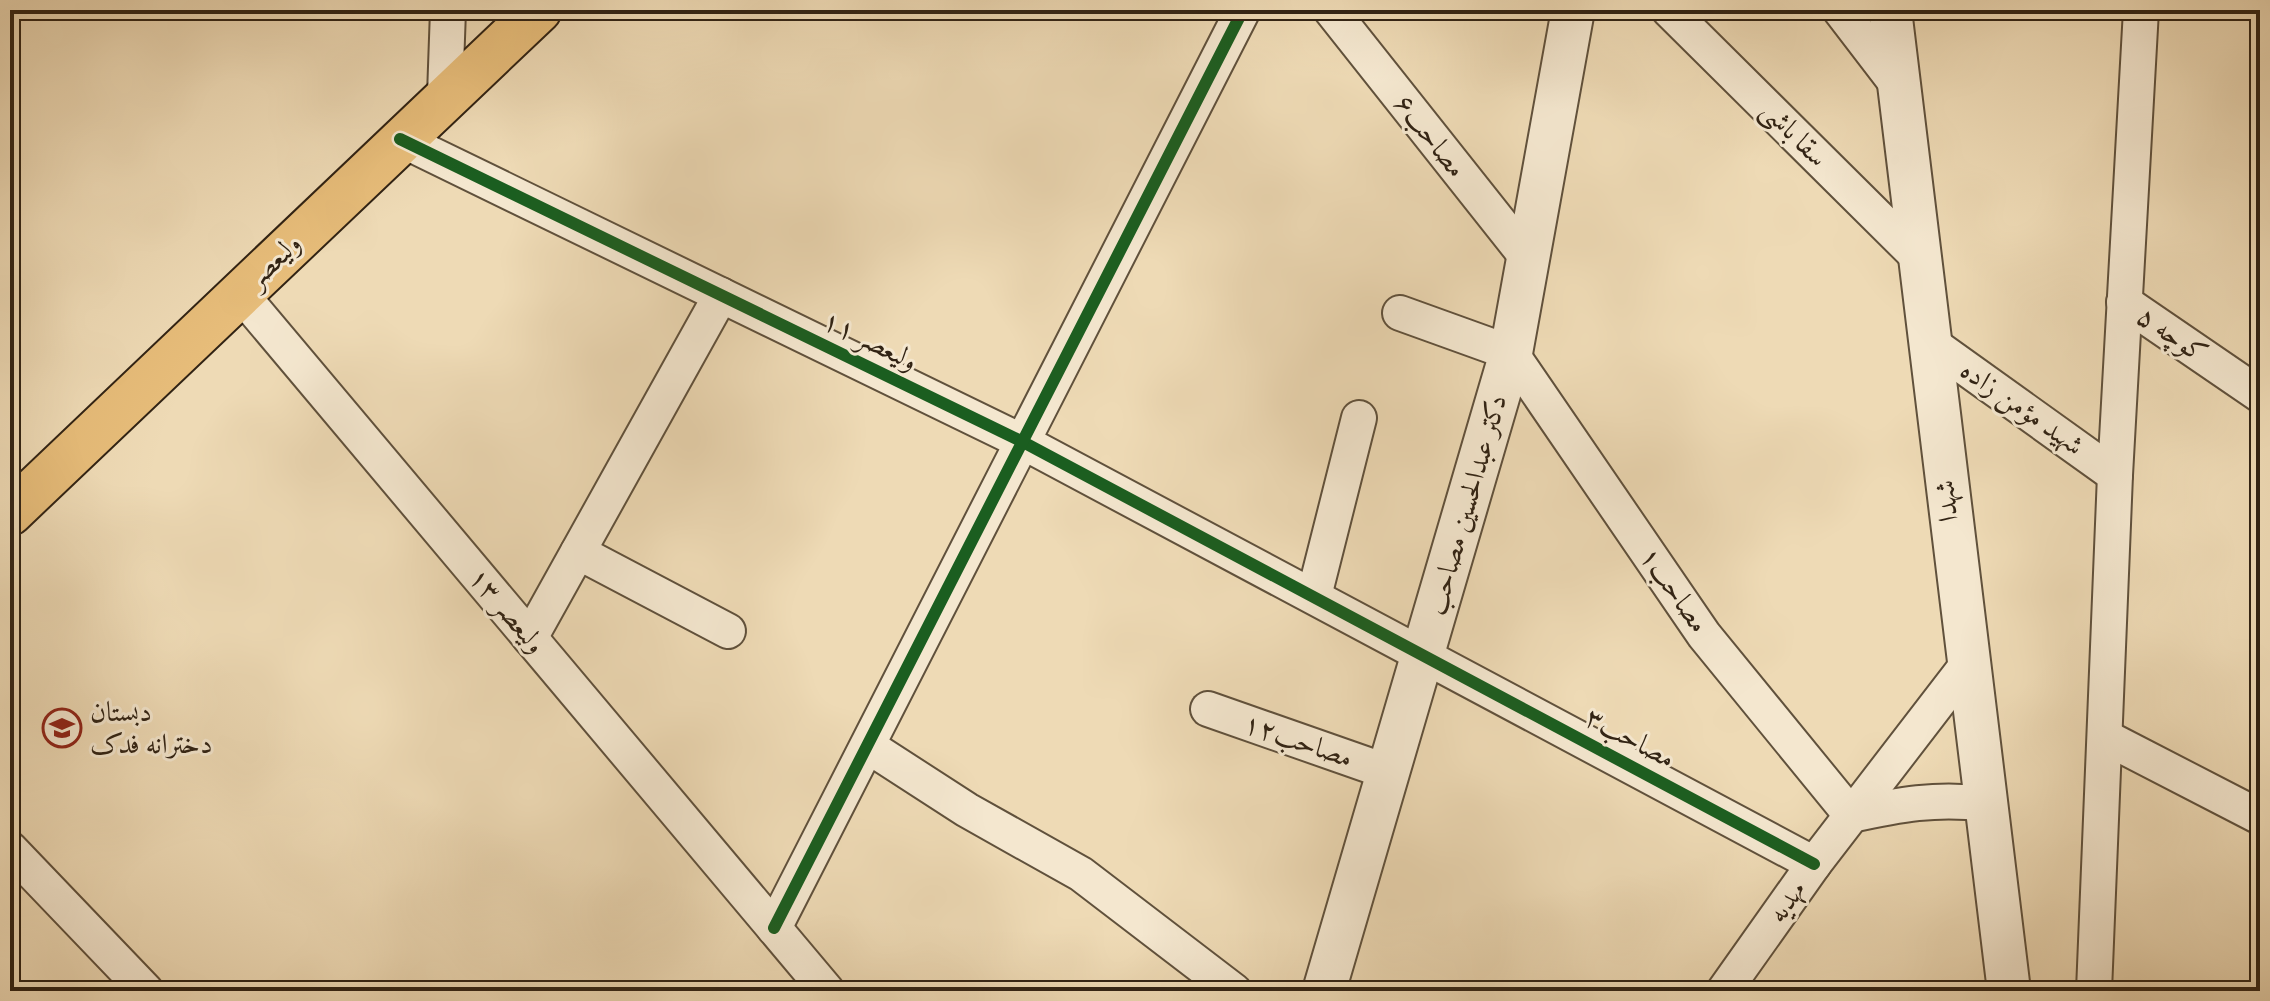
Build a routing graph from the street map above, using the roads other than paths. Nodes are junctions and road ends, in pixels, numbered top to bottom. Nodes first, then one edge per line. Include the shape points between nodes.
1 (448, 10) edge
2 (539, 10) edge
3 (1243, 10) edge
4 (1331, 10) edge
5 (1573, 10) edge
6 (1669, 10) edge
7 (1840, 10) edge
8 (1890, 10) edge
9 (2141, 10) edge
10 (1899, 87) junction
11 (445, 95) junction
12 (400, 139) junction
13 (1919, 258) junction
14 (1530, 261) junction
15 (240, 293) junction
16 (721, 295) junction
17 (2124, 302) junction
18 (1400, 313) dead end
19 (1928, 341) junction
20 (1511, 353) junction
21 (2260, 395) edge
22 (1359, 418) dead end
23 (1023, 442) junction
24 (2115, 475) junction
25 (10, 513) edge
26 (578, 552) junction
27 (1314, 596) junction
28 (728, 631) dead end
29 (530, 638) junction
30 (1423, 653) junction
31 (1967, 665) junction
32 (1208, 709) dead end
33 (2105, 737) junction
34 (868, 746) junction
35 (1388, 772) junction
36 (1985, 804) junction
37 (1851, 815) junction
38 (2260, 817) edge
39 (10, 849) edge
40 (1814, 864) junction
41 (774, 928) junction
42 (146, 991) edge
43 (827, 991) edge
44 (1234, 991) edge
45 (1324, 991) edge
46 (1724, 991) edge
47 (2009, 991) edge
48 (2095, 991) edge

1 - 11 street
2 - 11 main road, ولیعصر
3 - 23 street
4 - 14 street, مصاحب۶
5 - 14 street, دکتر عبدالحسین مصاحب
6 - 13 street, سقا باشی
7 - 10 street
8 - 10 street, شهدا
9 - 17 street
10 - 13 street, شهدا
11 - 12 main road, ولیعصر
12 - 15 main road, ولیعصر
12 - 16 street, ولیعصر ۱۱
13 - 19 street, شهدا
14 - 20 street, دکتر عبدالحسین مصاحب
15 - 25 main road, ولیعصر
15 - 29 street, ولیعصر ۱۳
16 - 23 street, ولیعصر ۱۱
16 - 26 street
17 - 21 street, کوچه ۵
17 - 24 street
18 - 20 street
19 - 24 street, شهید مؤمن زاده
19 - 31 street, شهدا
20 - 30 street, دکتر عبدالحسین مصاحب
20 - 37 street, مصاحب۱ via 1704,635
22 - 27 street
23 - 27 street, ولیعصر ۱۱
23 - 34 street
24 - 33 street
26 - 28 street
26 - 29 street
27 - 30 street, مصاحب۳
29 - 41 street, ولیعصر ۱۳
30 - 35 street, دکتر عبدالحسین مصاحب
30 - 40 street, مصاحب۳
31 - 36 street, شهدا
31 - 37 street, مهدیه
32 - 35 street, مصاحب۱۲
33 - 38 street
33 - 48 street
34 - 41 street
34 - 44 street via 1081,874
35 - 45 street, دکتر عبدالحسین مصاحب
36 - 37 street via 1949,799
36 - 47 street, شهدا
37 - 40 street, مهدیه
39 - 42 street
40 - 46 street, مهدیه
41 - 43 street, ولیعصر ۱۳

